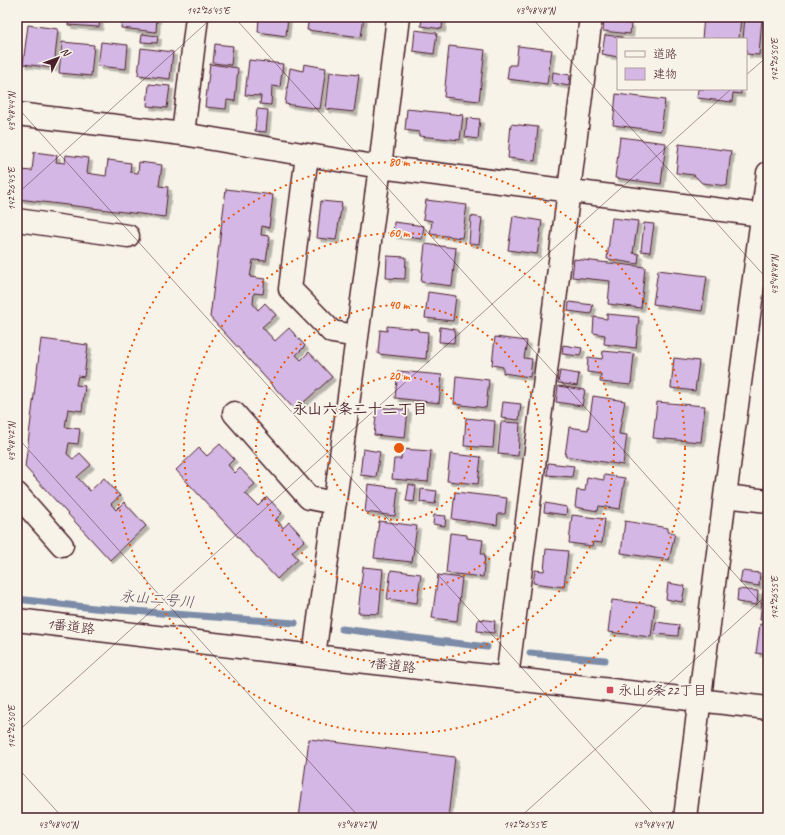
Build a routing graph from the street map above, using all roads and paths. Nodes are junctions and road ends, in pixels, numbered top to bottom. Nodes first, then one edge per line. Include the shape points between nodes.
1 (197, 17) edge
2 (398, 17) edge
3 (591, 17) edge
4 (17, 114) edge
5 (183, 134) junction
6 (307, 155) junction
7 (380, 167) junction
8 (768, 173) edge
9 (569, 190) junction
10 (762, 215) junction
11 (17, 220) edge
12 (128, 236) dead end
13 (357, 336) junction
14 (234, 413) dead end
15 (17, 494) edge
16 (725, 496) junction
17 (768, 501) edge
18 (335, 503) junction
19 (62, 545) dead end
20 (17, 620) edge
21 (314, 656) junction
22 (507, 678) junction
23 (701, 700) junction
24 (768, 708) edge
25 (685, 818) edge

1 - 5 street
2 - 7 street
3 - 9 street
4 - 5 street
5 - 6 street
6 - 7 street
6 - 13 street via 290,289 332,332
7 - 9 street
7 - 13 street
8 - 10 street
9 - 10 street
9 - 22 street
10 - 16 street
11 - 12 street
13 - 18 street
14 - 18 street via 309,498
15 - 19 street
16 - 17 street
16 - 23 street
18 - 21 street
20 - 21 street, 1番道路
21 - 22 street, 1番道路
22 - 23 street, 1番道路
23 - 24 street, 1番道路
23 - 25 street

